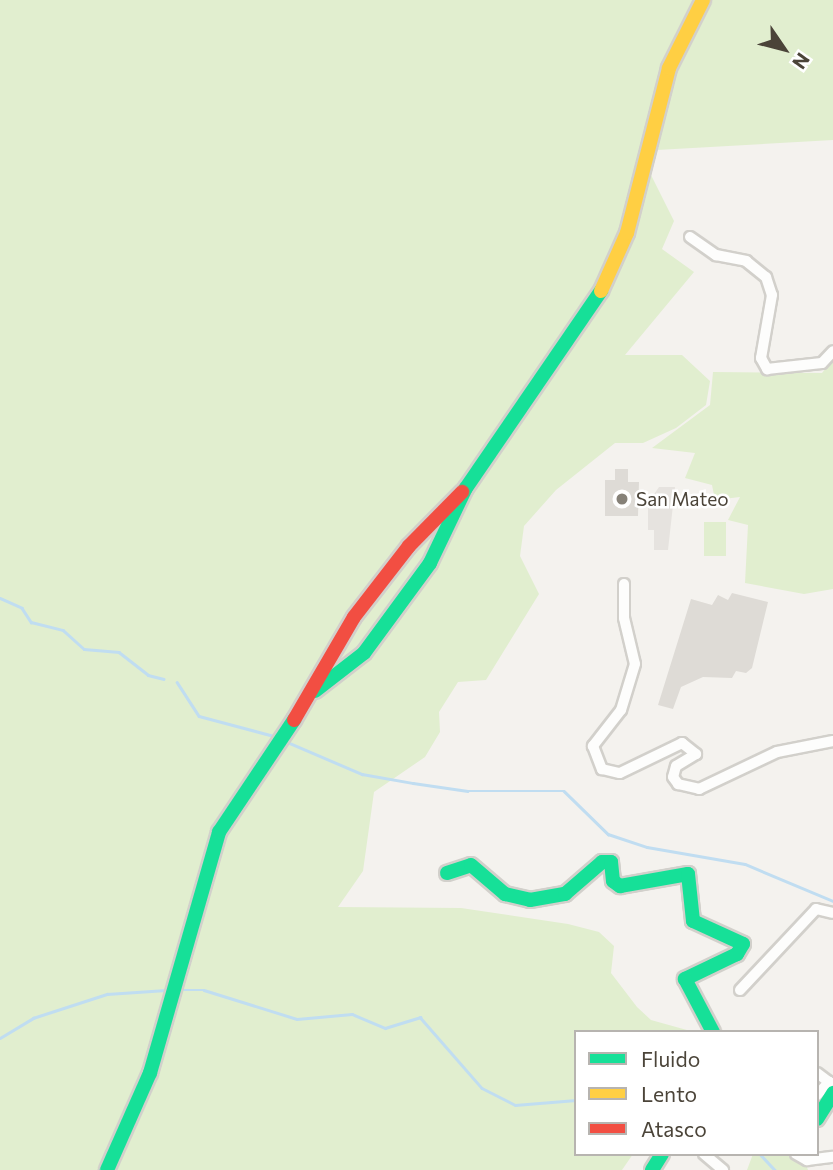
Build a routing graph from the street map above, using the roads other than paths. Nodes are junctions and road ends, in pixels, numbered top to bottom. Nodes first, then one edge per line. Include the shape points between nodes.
1 (703, 0) edge
2 (690, 237) dead end
3 (833, 351) edge
4 (467, 486) junction
5 (434, 518) junction
6 (452, 522) junction
7 (446, 538) junction
8 (624, 584) dead end
9 (337, 651) junction
10 (356, 662) junction
11 (342, 673) junction
12 (313, 694) junction
13 (833, 741) edge
14 (447, 873) dead end
15 (833, 913) edge
16 (740, 990) dead end
17 (712, 1030) edge
18 (832, 1086) edge
19 (819, 1115) edge
20 (706, 1156) edge
21 (804, 1156) edge
22 (833, 1157) edge
23 (107, 1170) edge
24 (723, 1170) edge

1 - 4 main road via 677,49 659,100 638,197 614,266 575,334
2 - 3 street via 716,254 746,261 766,277 772,295 761,358 767,369 822,363
4 - 5 main road
4 - 6 main road
5 - 6 main road
5 - 7 main road
5 - 9 main road via 354,617
6 - 7 main road
7 - 10 main road
8 - 13 street via 624,618 635,664 621,710 593,746 602,769 620,774 682,743 696,754 676,766 673,778 699,789 767,756
9 - 10 main road
9 - 11 main road
9 - 12 main road
10 - 11 main road
11 - 12 main road
12 - 23 main road via 245,786 219,832 198,890 150,1073
14 - 17 main road via 471,865 505,894 530,900 565,894 602,862 611,862 613,881 620,886 686,873 694,921 743,944 737,954 687,975
15 - 16 street via 816,909
18 - 19 main road
20 - 24 street
21 - 22 street

